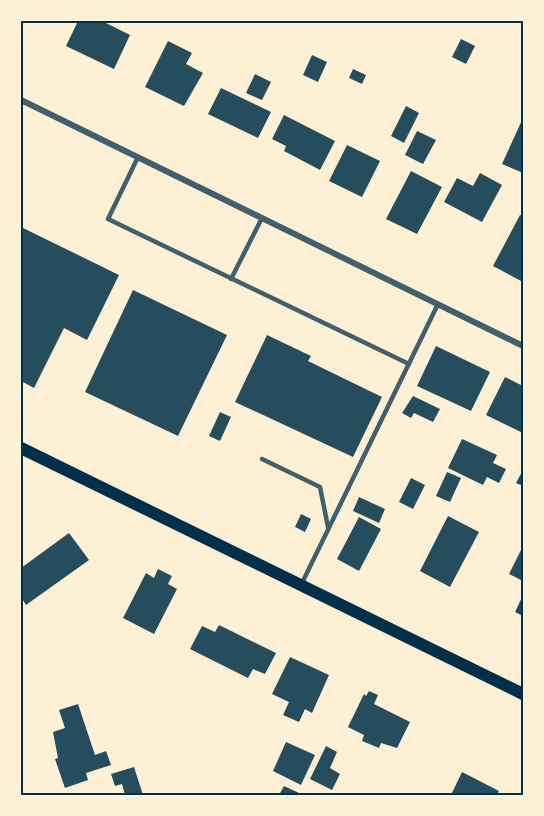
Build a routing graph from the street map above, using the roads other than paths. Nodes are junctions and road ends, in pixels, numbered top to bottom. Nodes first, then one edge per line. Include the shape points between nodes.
1 (21, 100) edge
2 (138, 157) junction
3 (262, 218) junction
4 (231, 279) junction
5 (438, 304) junction
6 (523, 346) edge
7 (409, 364) junction
8 (21, 448) edge
9 (262, 459) dead end
10 (328, 529) junction
11 (301, 585) junction
12 (523, 694) edge

1 - 2 street
2 - 3 street
2 - 4 lane via 108,219
3 - 4 lane
3 - 5 street
4 - 7 lane
5 - 6 street
5 - 7 lane
7 - 10 lane
8 - 11 main road
9 - 10 lane via 320,487
10 - 11 lane
11 - 12 main road

